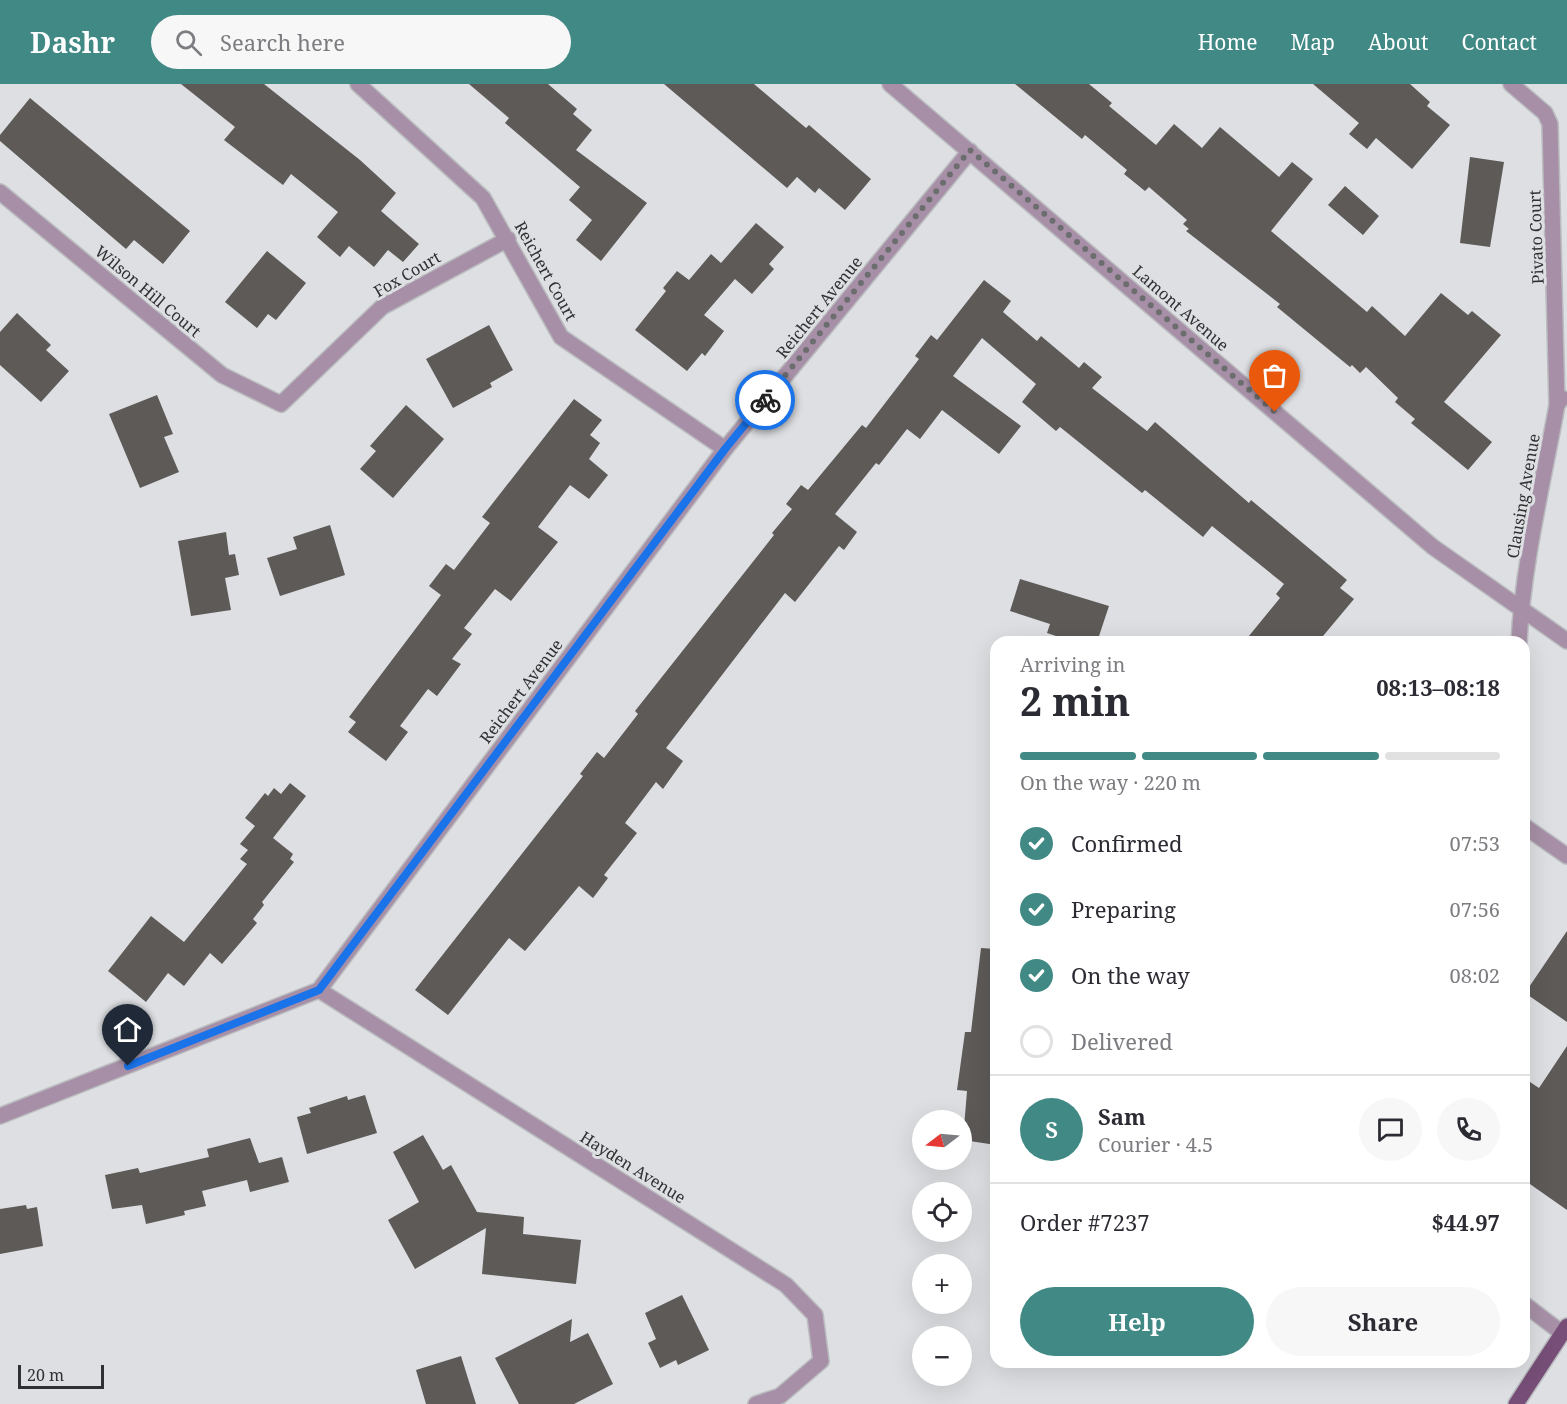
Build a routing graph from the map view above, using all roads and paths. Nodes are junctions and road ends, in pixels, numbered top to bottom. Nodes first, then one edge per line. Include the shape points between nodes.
1 (358, 84) edge
2 (890, 84) edge
3 (1511, 84) edge
4 (970, 150) junction
5 (0, 192) edge
6 (508, 239) junction
7 (1567, 390) edge
8 (281, 404) joint
9 (1557, 405) junction
10 (725, 449) junction
11 (1521, 611) junction
12 (1519, 636) edge
13 (1567, 641) edge
14 (1530, 830) edge
15 (1567, 856) edge
16 (319, 990) junction
17 (0, 1116) edge
18 (1530, 1308) edge
19 (1565, 1329) edge
20 (756, 1404) edge
21 (1516, 1404) edge

1 - 6 street, Reichert Court via 483,198
2 - 4 street, Lamont Avenue
3 - 9 street, Pivato Court via 1545,113 1550,124
4 - 10 street, Reichert Avenue
4 - 11 street, Lamont Avenue via 1433,547
5 - 8 street, Wilson Hill Court via 222,375
6 - 8 street, Fox Court via 382,307
6 - 10 street, Reichert Court via 561,337
7 - 9 street, Clausing Avenue
9 - 11 street, Clausing Avenue
10 - 16 street, Reichert Avenue
11 - 12 street, Clausing Avenue
11 - 13 street, Lamont Avenue
14 - 15 street
16 - 17 street
16 - 20 street, Hayden Avenue via 786,1285 815,1315 821,1361 780,1396
18 - 19 street
19 - 21 main road

